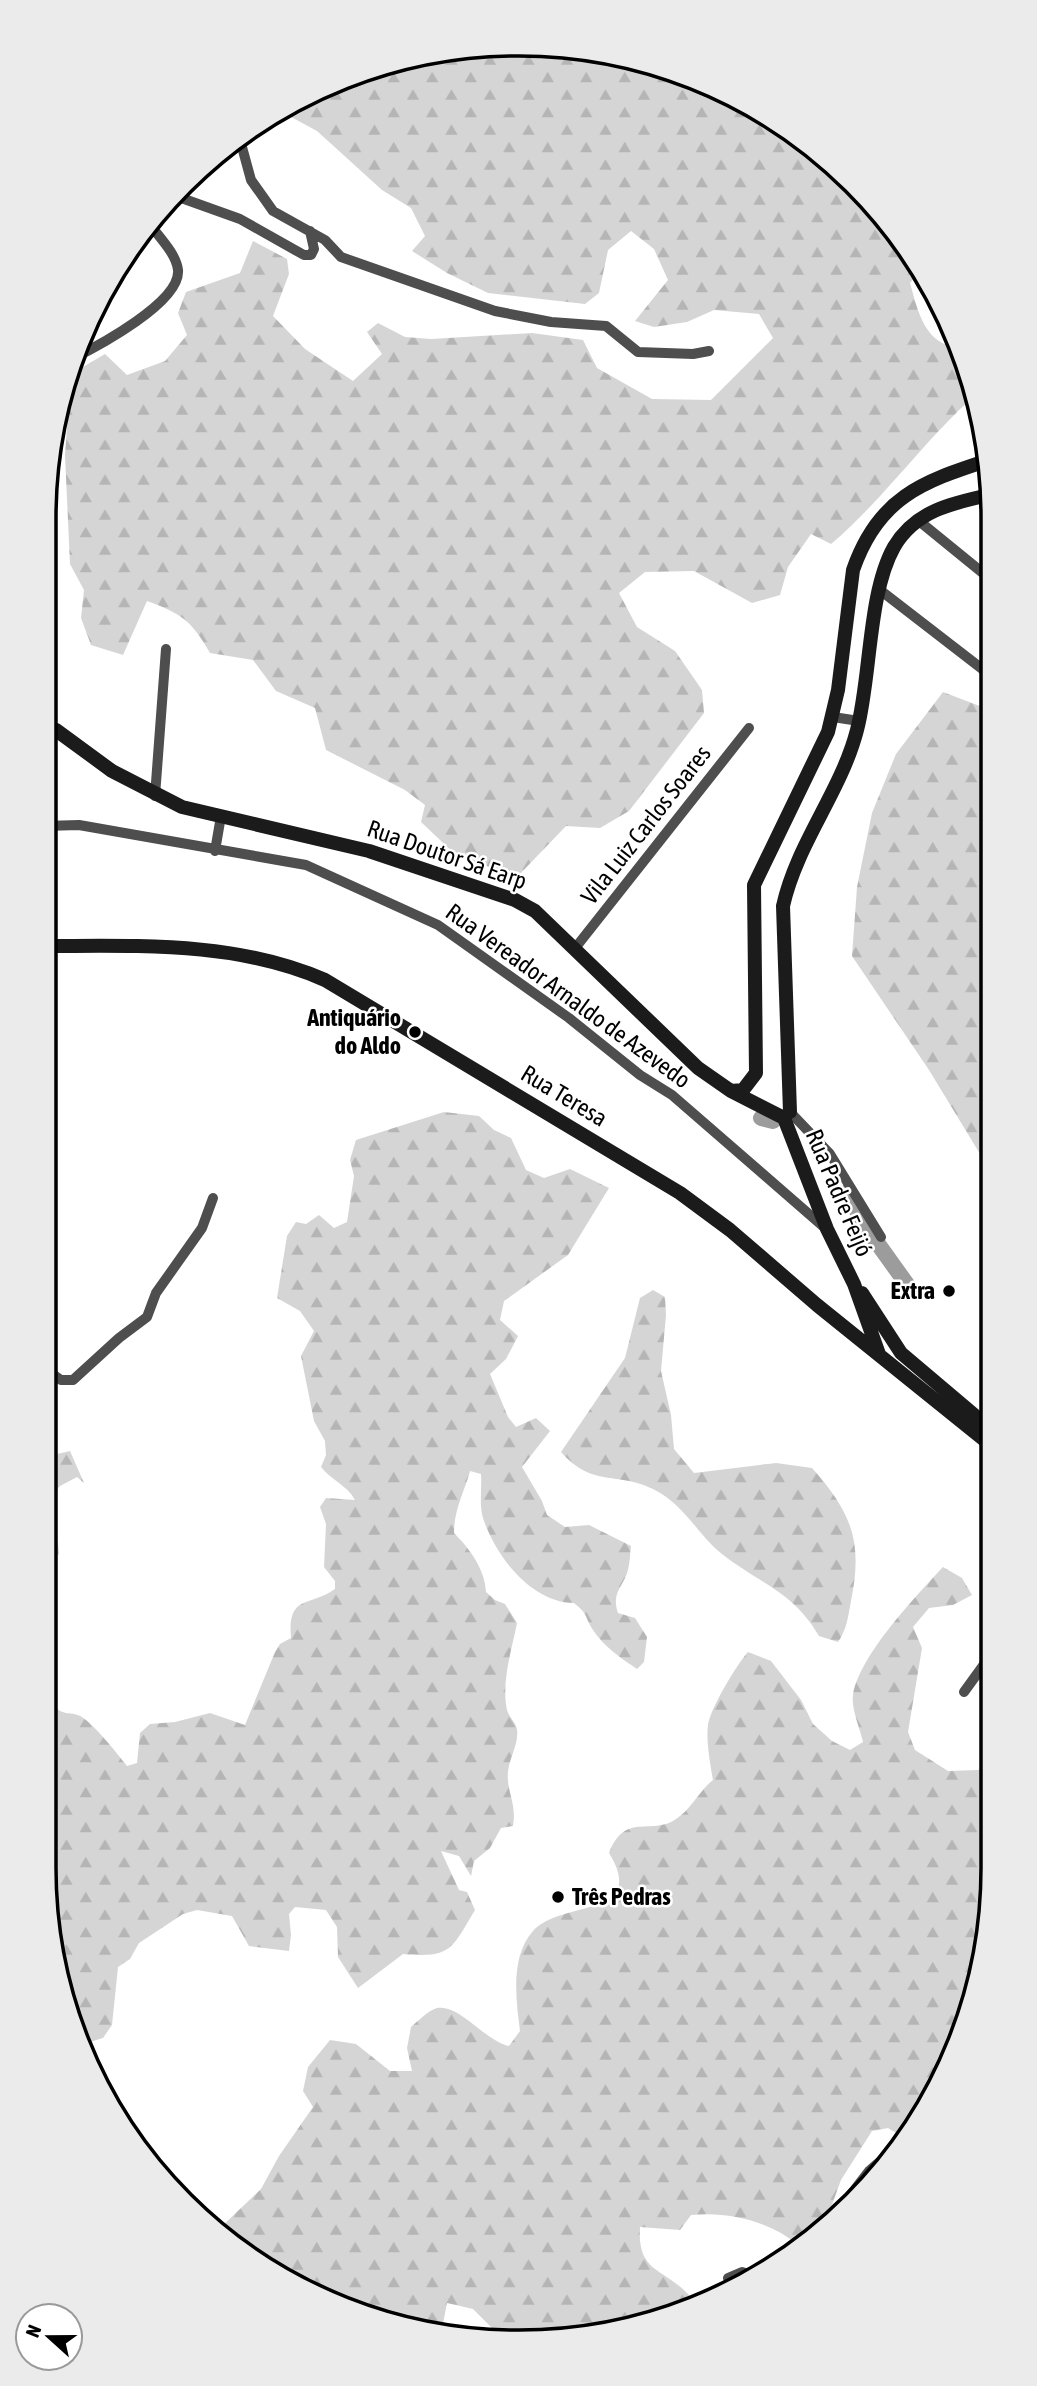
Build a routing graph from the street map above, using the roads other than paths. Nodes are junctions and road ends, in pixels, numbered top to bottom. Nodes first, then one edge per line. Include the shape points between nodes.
1 (242, 149) edge
2 (184, 199) edge
3 (310, 231) junction
4 (156, 232) edge
5 (88, 350) edge
6 (709, 352) dead end
7 (978, 464) edge
8 (980, 497) edge
9 (919, 521) junction
10 (981, 571) edge
11 (880, 590) junction
12 (166, 649) dead end
13 (981, 668) edge
14 (833, 717) junction
15 (859, 721) junction
16 (749, 728) dead end
17 (56, 733) edge
18 (155, 796) junction
19 (221, 816) junction
20 (56, 826) edge
21 (215, 851) junction
22 (56, 946) edge
23 (576, 947) junction
24 (756, 1073) junction
25 (731, 1091) junction
26 (755, 1105) junction
27 (787, 1115) junction
28 (214, 1198) dead end
29 (827, 1229) junction
30 (881, 1237) dead end
31 (854, 1284) junction
32 (879, 1354) junction
33 (897, 1359) junction
34 (56, 1376) edge
35 (981, 1422) edge
36 (981, 1436) edge
37 (981, 1669) edge
38 (964, 1692) dead end
39 (742, 2272) edge
40 (729, 2278) dead end

1 - 3 street via 258,193 273,211
2 - 3 street via 240,219 303,255 311,255 314,249
3 - 6 street via 341,257 495,311 606,326 632,350 644,353
4 - 5 street via 178,269 174,288 127,328
7 - 14 main road via 910,490 887,509 868,534 853,570
8 - 9 main road, Rua Padre Feijó via 931,510
9 - 10 street
9 - 11 main road, Rua Padre Feijó via 894,547
11 - 13 street
11 - 15 main road, Rua Padre Feijó
12 - 18 street
14 - 15 street
14 - 24 main road via 824,745 754,885
15 - 27 main road, Rua Padre Feijó via 843,768 789,878 783,906
16 - 23 street, Vila Luiz Carlos Soares
17 - 18 main road, Rua Doutor Sá Earp
18 - 19 main road, Rua Doutor Sá Earp
19 - 21 street
19 - 23 main road, Rua Doutor Sá Earp via 369,851 515,900
20 - 21 street, Rua Vereador Arnaldo de Azevedo via 79,825
21 - 29 street, Rua Vereador Arnaldo de Azevedo via 306,865 438,925 672,1095
22 - 32 main road, Rua Teresa via 158,945 249,955 289,964 325,980 680,1193
23 - 25 main road, Rua Doutor Sá Earp via 621,997 688,1059
24 - 25 main road via 743,1090
24 - 26 main road
25 - 26 main road, Rua Doutor Sá Earp
26 - 27 main road, Rua Doutor Sá Earp
27 - 29 main road, Rua Padre Feijó
27 - 30 street via 830,1154
28 - 34 street via 202,1228 156,1293 147,1317 73,1380
29 - 31 main road, Rua Padre Feijó
31 - 32 main road, Rua Padre Feijó
31 - 33 main road, Rua Padre Feijó
32 - 33 main road, Rua Teresa
33 - 35 main road, Rua Teresa
33 - 36 main road, Rua Teresa
37 - 38 street
39 - 40 street

